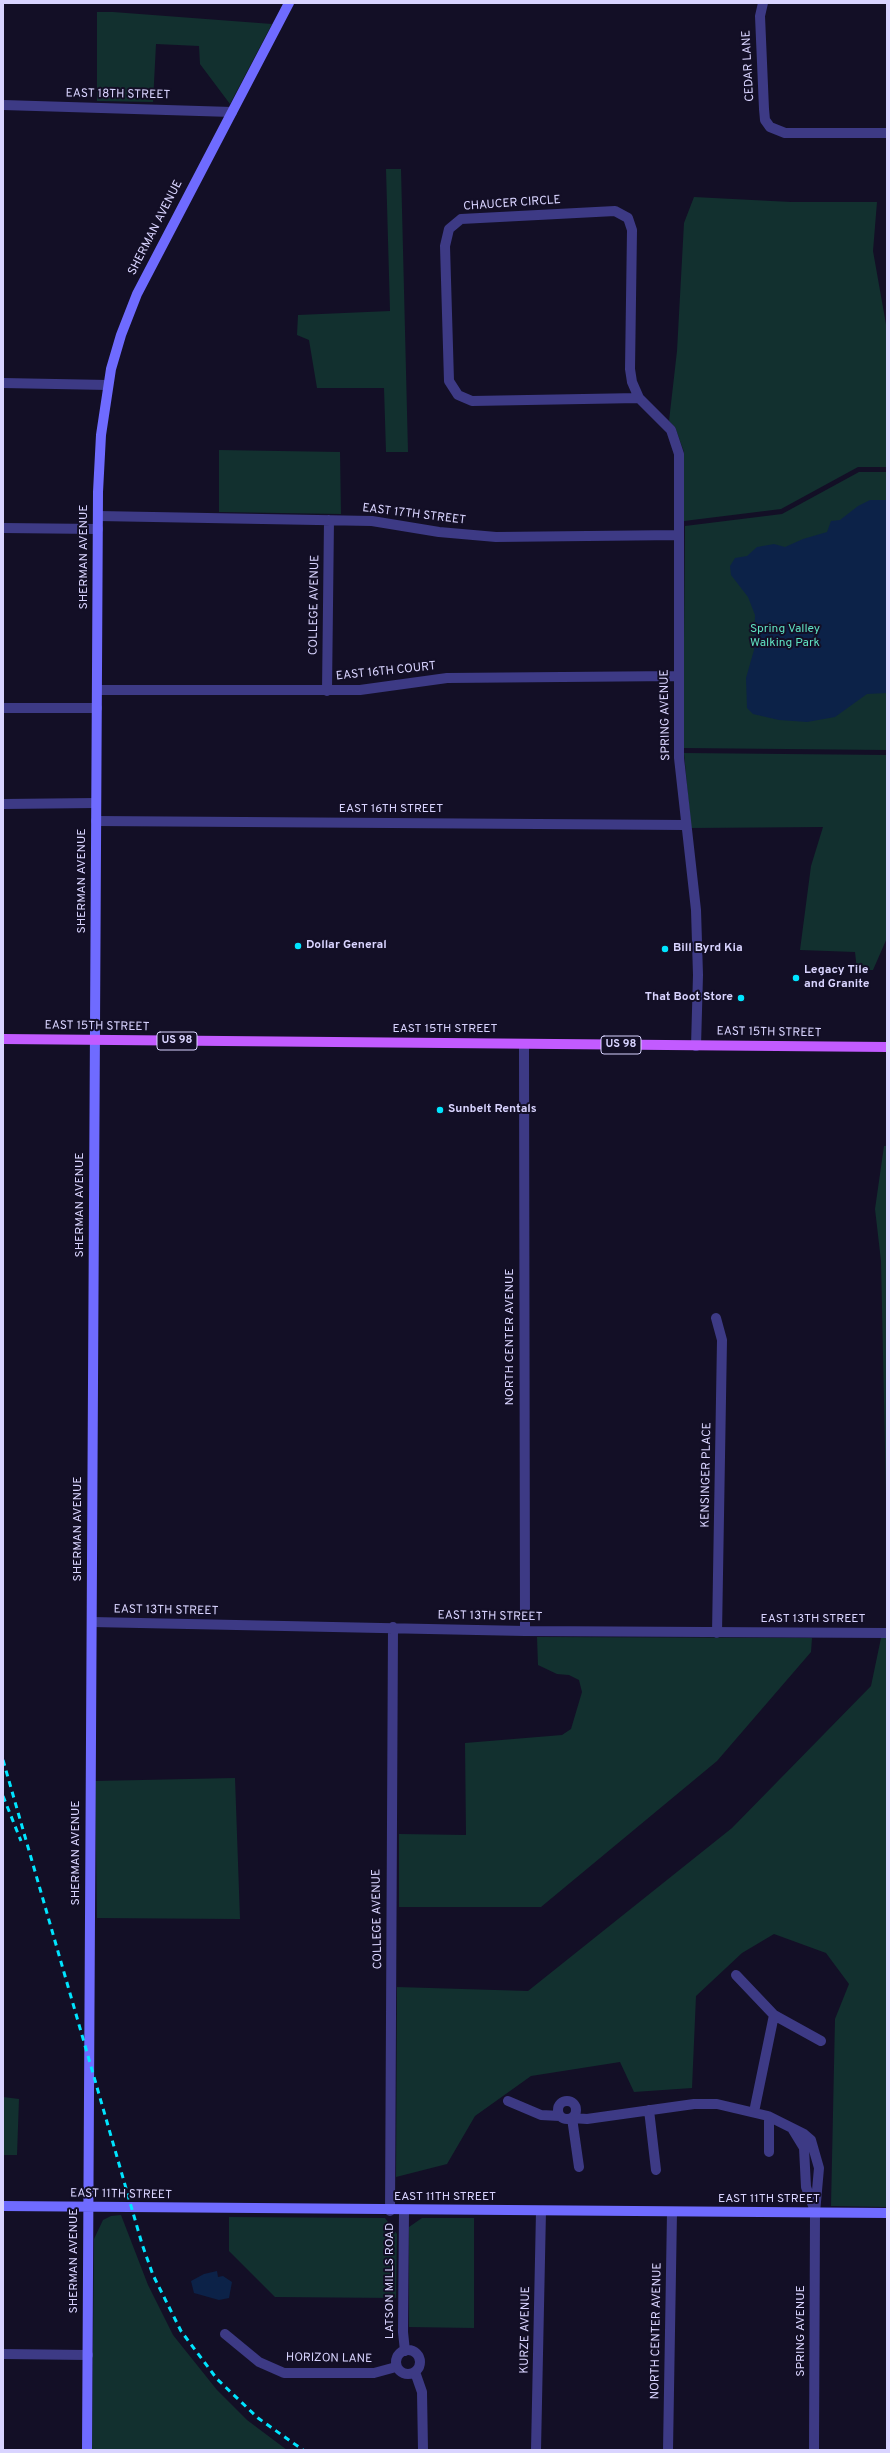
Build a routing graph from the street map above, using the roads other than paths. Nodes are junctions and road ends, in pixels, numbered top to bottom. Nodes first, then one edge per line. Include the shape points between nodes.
1 (289, 3) edge
2 (763, 3) edge
3 (3, 105) edge
4 (232, 112) junction
5 (887, 133) edge
6 (3, 383) edge
7 (108, 385) junction
8 (639, 398) junction
9 (98, 516) junction
10 (329, 520) junction
11 (3, 528) edge
12 (98, 529) junction
13 (679, 535) junction
14 (678, 676) junction
15 (97, 690) junction
16 (326, 691) junction
17 (3, 708) edge
18 (97, 708) junction
19 (96, 803) junction
20 (3, 804) edge
21 (96, 821) junction
22 (686, 825) junction
23 (3, 1039) edge
24 (94, 1040) junction
25 (524, 1044) junction
26 (696, 1046) junction
27 (887, 1047) edge
28 (716, 1318) dead end
29 (92, 1622) junction
30 (393, 1627) junction
31 (525, 1631) junction
32 (718, 1632) junction
33 (887, 1633) edge
34 (736, 1975) dead end
35 (774, 2015) junction
36 (820, 2041) dead end
37 (508, 2101) dead end
38 (649, 2110) junction
39 (754, 2112) junction
40 (560, 2116) junction
41 (769, 2117) junction
42 (572, 2118) junction
43 (769, 2152) dead end
44 (579, 2167) dead end
45 (656, 2170) dead end
46 (3, 2206) edge
47 (89, 2207) junction
48 (390, 2211) junction
49 (404, 2211) junction
50 (541, 2211) junction
51 (672, 2212) junction
52 (816, 2213) junction
53 (887, 2214) edge
54 (225, 2334) dead end
55 (405, 2350) junction
56 (3, 2354) edge
57 (88, 2355) junction
58 (396, 2367) junction
59 (415, 2372) junction
60 (87, 2450) edge
61 (423, 2450) edge
62 (536, 2450) edge
63 (668, 2450) edge
64 (814, 2450) edge

1 - 4 street, SHERMAN AVENUE
2 - 5 street, CEDAR LANE via 760,16 764,109 770,127 783,133
3 - 4 street, EAST 18TH STREET
4 - 7 street, SHERMAN AVENUE via 137,294 121,335
6 - 7 street
7 - 9 street, SHERMAN AVENUE via 99,455
8 - 8 street, CHAUCER CIRCLE via 630,368 632,230 628,218 615,211 461,219 449,229 445,246 449,381 458,395 472,400
8 - 13 street, SPRING AVENUE via 671,430 676,441 679,454
9 - 10 street, EAST 17TH STREET
9 - 12 street, SHERMAN AVENUE
10 - 13 street, EAST 17TH STREET via 372,521 439,532 496,537
10 - 16 street, COLLEGE AVENUE
11 - 12 street
12 - 15 street, SHERMAN AVENUE
13 - 14 street, SPRING AVENUE
14 - 16 street, EAST 16TH COURT via 447,678 360,690
14 - 22 street, SPRING AVENUE via 679,758
15 - 16 street, EAST 16TH COURT
15 - 18 street, SHERMAN AVENUE
17 - 18 street
18 - 19 street, SHERMAN AVENUE
19 - 20 street
19 - 21 street, SHERMAN AVENUE
21 - 22 street, EAST 16TH STREET
21 - 24 street, SHERMAN AVENUE
22 - 26 street, SPRING AVENUE via 696,910
23 - 24 main road, EAST 15TH STREET / US 98
24 - 25 main road, EAST 15TH STREET / US 98
24 - 29 street, SHERMAN AVENUE
25 - 26 main road, EAST 15TH STREET / US 98
25 - 31 street, NORTH CENTER AVENUE
26 - 27 main road, EAST 15TH STREET / US 98
28 - 32 street, KENSINGER PLACE via 722,1340
29 - 30 street, EAST 13TH STREET
29 - 47 street, SHERMAN AVENUE
30 - 31 street, EAST 13TH STREET
30 - 48 street, COLLEGE AVENUE
31 - 32 street, EAST 13TH STREET
32 - 33 street, EAST 13TH STREET
34 - 35 street
35 - 36 street
35 - 39 street
37 - 40 street via 541,2115
38 - 39 street, SPRING AVENUE via 694,2104 717,2104
38 - 42 street, SPRING AVENUE via 587,2119
38 - 45 street
39 - 41 street, SPRING AVENUE
40 - 42 street
40 - 42 street via 559,2104 569,2101 576,2109
41 - 43 street
41 - 52 street, SPRING AVENUE via 811,2140 816,2152 819,2180
42 - 44 street
46 - 47 street, EAST 11TH STREET
47 - 48 street, EAST 11TH STREET
47 - 57 street, SHERMAN AVENUE
48 - 49 street, EAST 11TH STREET
49 - 50 street, EAST 11TH STREET
49 - 55 street, LATSON MILLS ROAD
50 - 51 street, EAST 11TH STREET
50 - 62 street, KURZE AVENUE
51 - 52 street, EAST 11TH STREET
51 - 63 street, NORTH CENTER AVENUE
52 - 53 street, EAST 11TH STREET
52 - 64 street, SPRING AVENUE
54 - 58 street, HORIZON LANE via 259,2362 284,2372 374,2373
55 - 58 street via 398,2355
55 - 59 street via 412,2351 419,2357 420,2365
56 - 57 street
57 - 60 street, SHERMAN AVENUE
58 - 59 street via 404,2374
59 - 61 street via 422,2392

